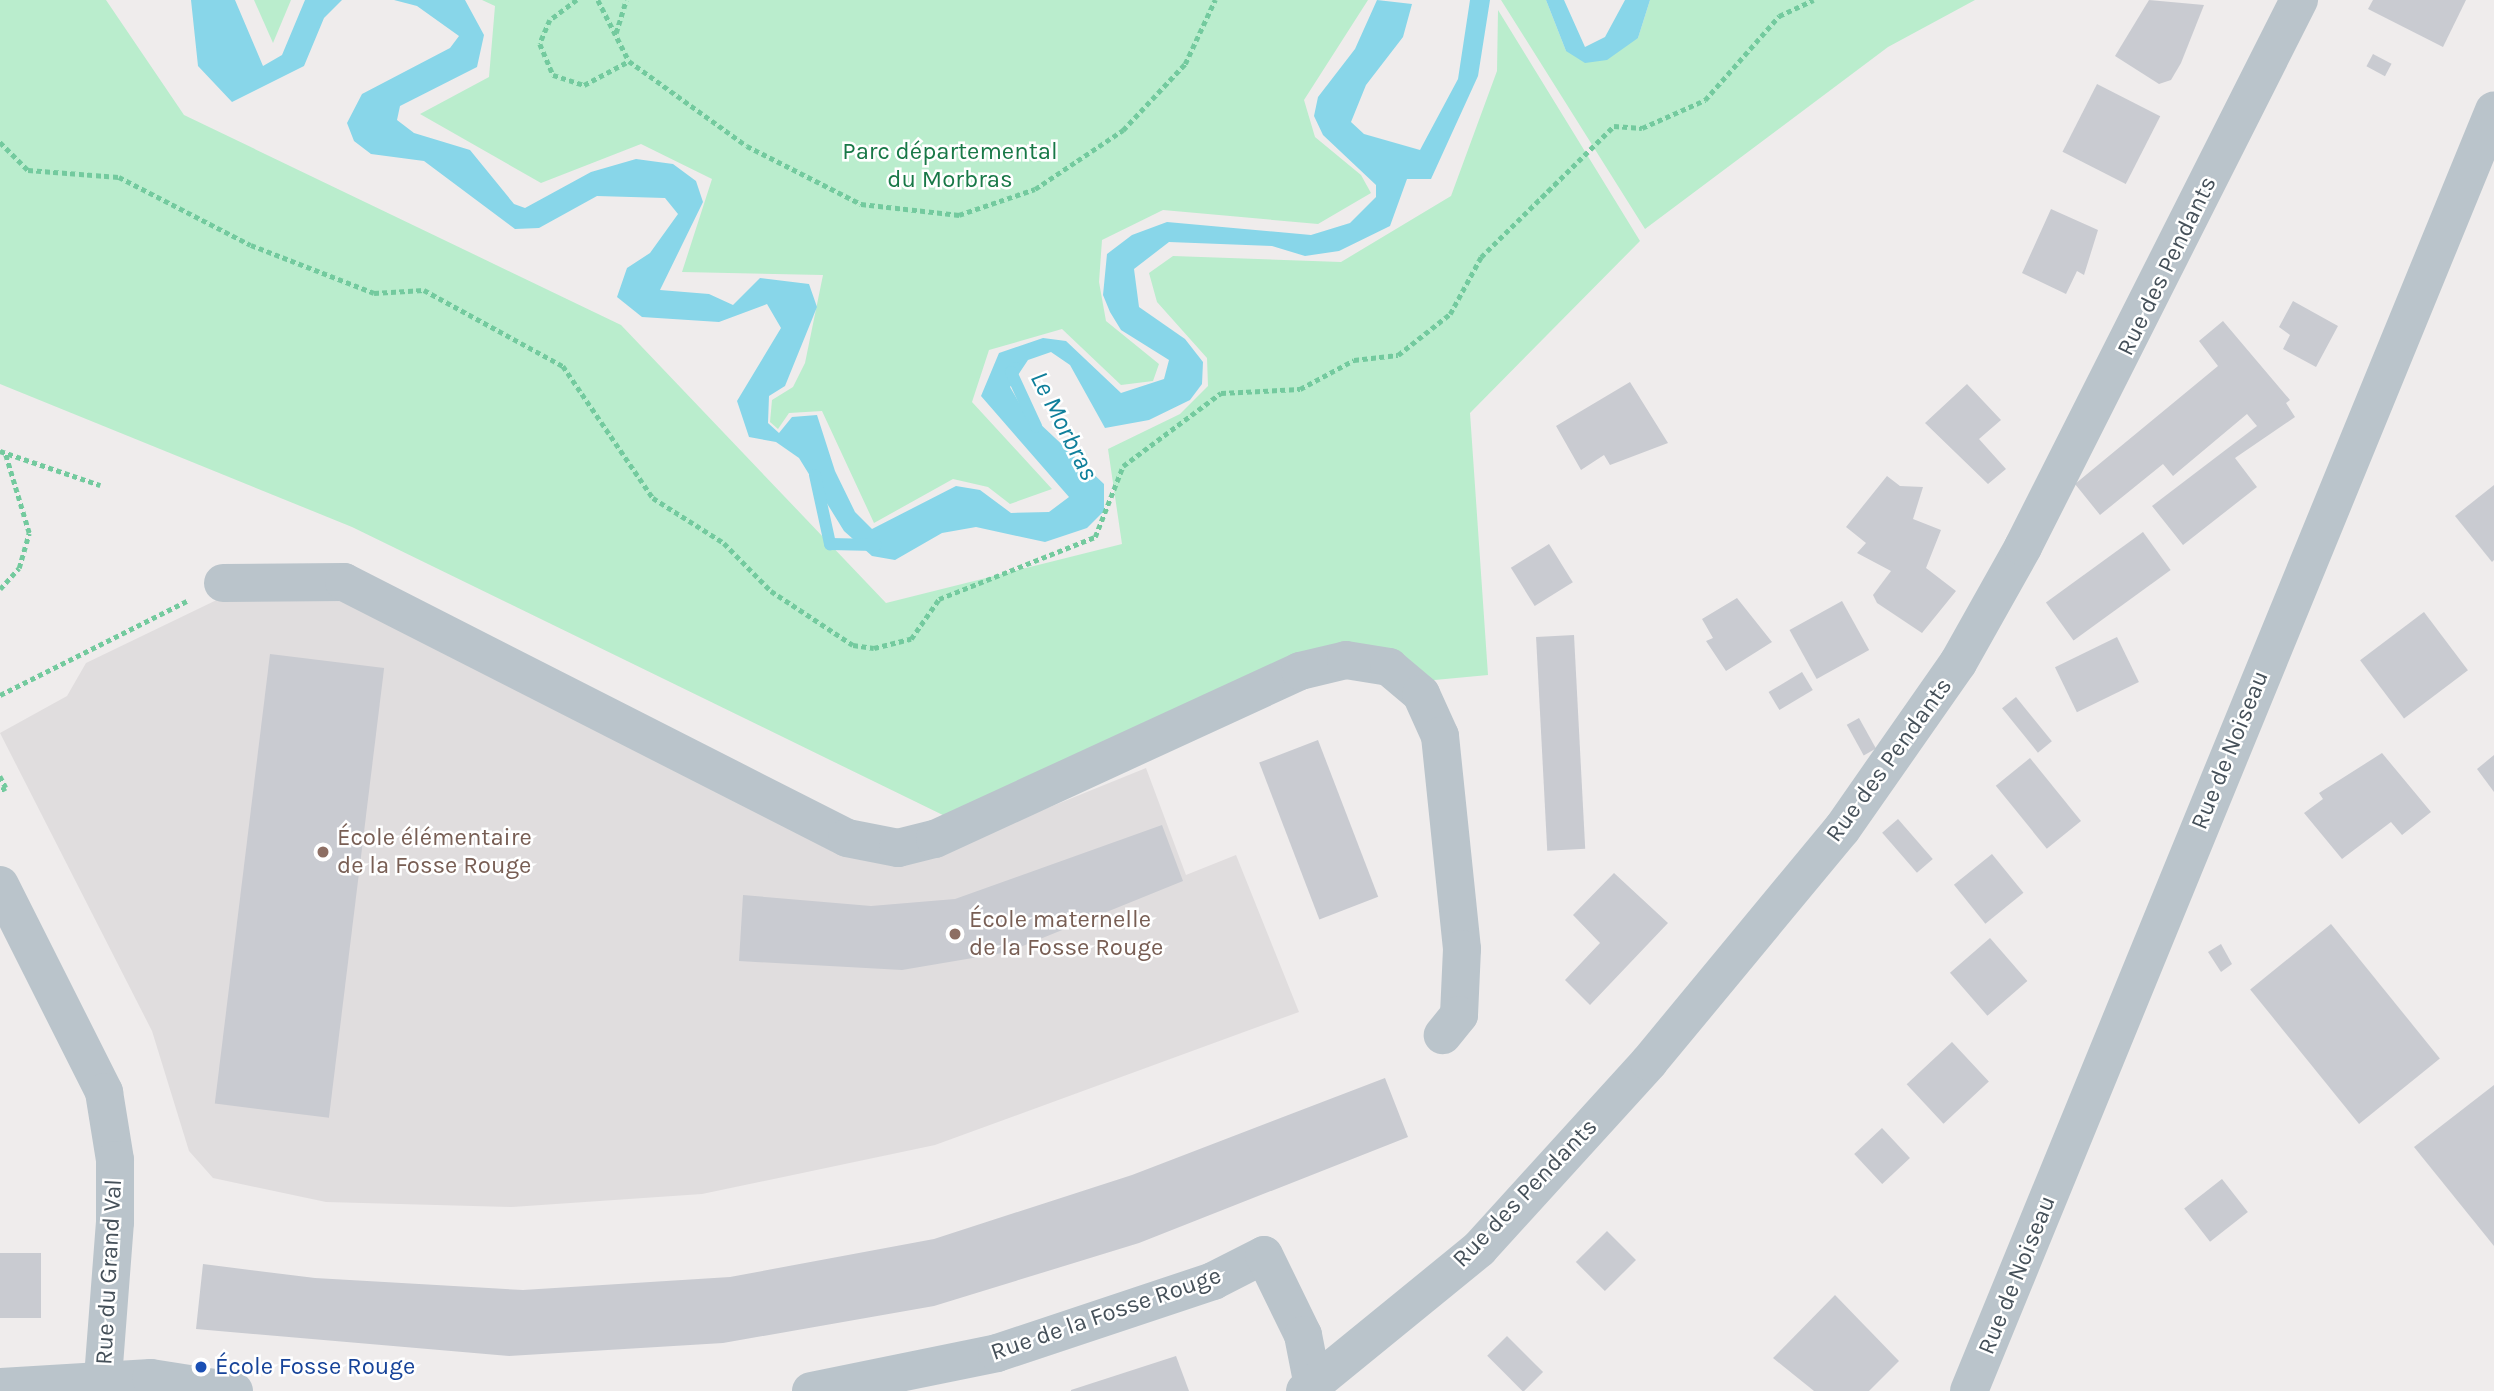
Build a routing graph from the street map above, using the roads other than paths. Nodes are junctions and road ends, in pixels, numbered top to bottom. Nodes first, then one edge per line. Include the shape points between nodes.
1 (2299, 0) edge
2 (2492, 121) edge
3 (223, 583) road end
4 (0, 885) edge
5 (1444, 1035) dead end
6 (103, 1384) edge
7 (1309, 1386) edge
8 (0, 1387) edge
9 (234, 1391) edge
10 (811, 1391) edge
11 (1969, 1391) edge

1 - 7 street, Rue des Pendants via 2024,547 1958,663 1842,829 1649,1062 1479,1249
2 - 11 street, Rue de Noiseau
3 - 5 street via 344,582 847,838 898,848 935,839 1300,671 1346,660 1389,667 1421,694 1440,736 1462,949 1459,1015
4 - 6 street, Rue du Grand Val via 104,1092 115,1160 115,1222
6 - 8 street
6 - 9 street
7 - 10 street, Rue de la Fosse Rouge via 1303,1335 1264,1255 1213,1280 997,1353

